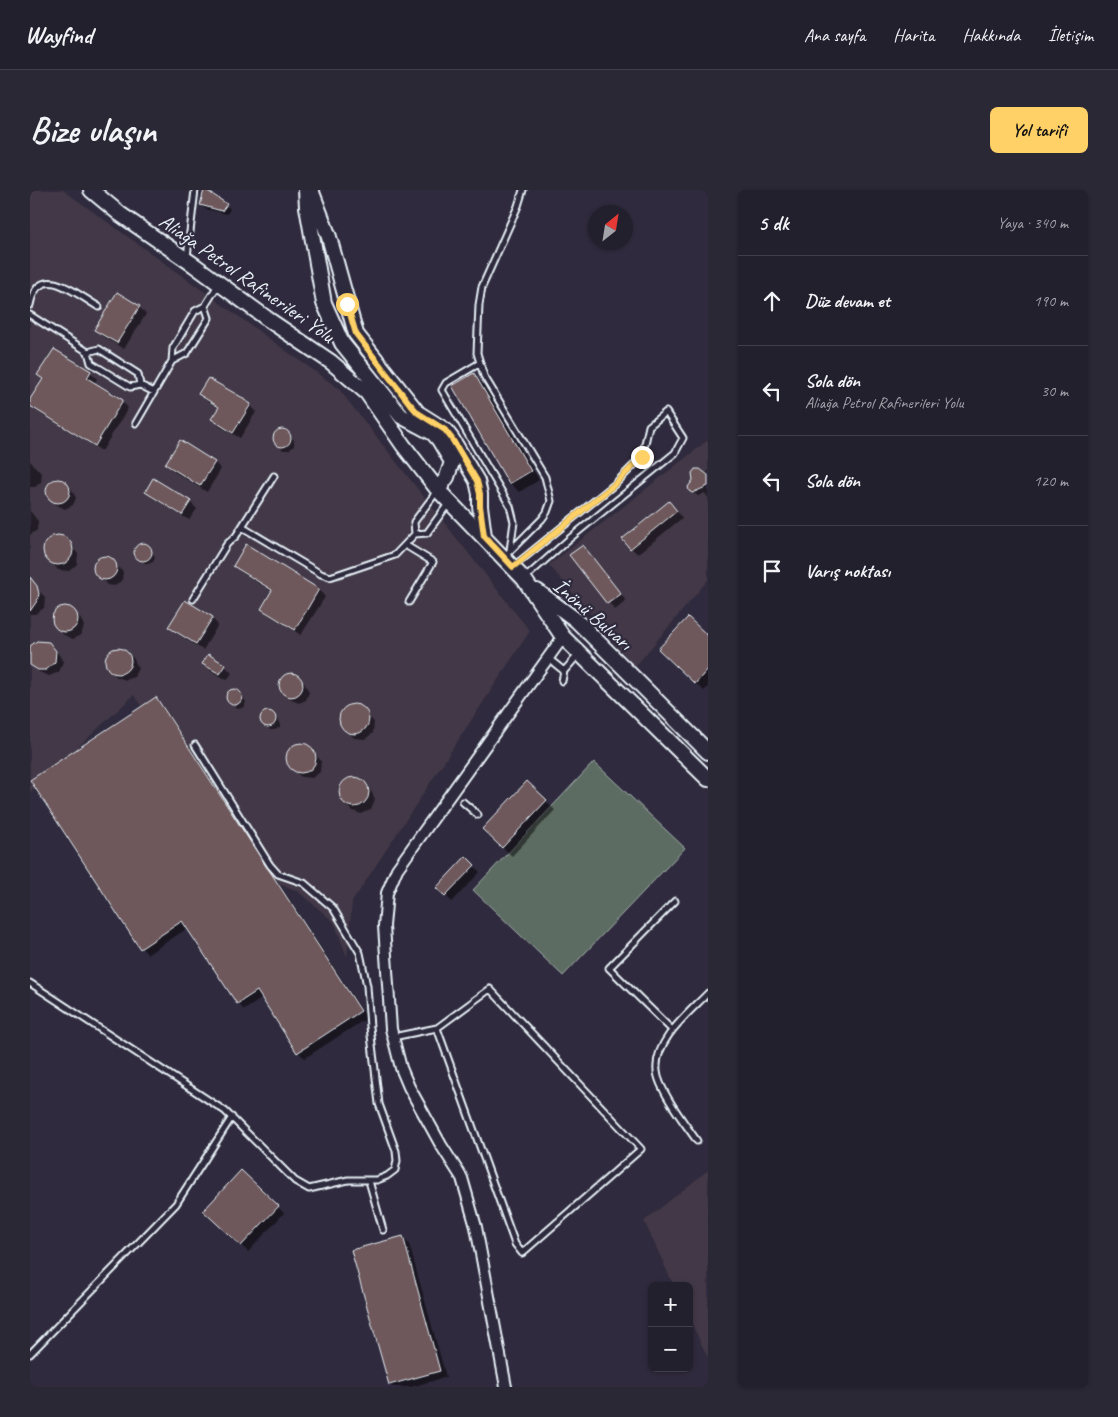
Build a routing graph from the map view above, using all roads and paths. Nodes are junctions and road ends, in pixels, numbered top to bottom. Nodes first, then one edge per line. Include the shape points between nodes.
1 (91, 190) edge
2 (195, 190) edge
3 (306, 190) edge
4 (311, 190) edge
5 (523, 190) edge
6 (187, 260) junction
7 (218, 283) junction
8 (30, 305) edge
9 (205, 306) junction
10 (99, 307) dead end
11 (30, 315) edge
12 (368, 350) junction
13 (88, 352) junction
14 (356, 360) junction
15 (172, 361) junction
16 (480, 363) junction
17 (383, 370) junction
18 (372, 378) junction
19 (140, 384) junction
20 (154, 392) junction
21 (394, 395) junction
22 (136, 424) dead end
23 (274, 476) dead end
24 (438, 490) junction
25 (450, 502) junction
26 (242, 527) junction
27 (415, 534) junction
28 (484, 536) junction
29 (405, 545) junction
30 (509, 558) junction
31 (527, 583) junction
32 (193, 599) dead end
33 (409, 602) dead end
34 (563, 637) junction
35 (580, 653) junction
36 (548, 658) junction
37 (564, 671) junction
38 (562, 681) dead end
39 (195, 745) dead end
40 (708, 752) edge
41 (708, 779) edge
42 (463, 802) dead end
43 (478, 815) dead end
44 (676, 901) dead end
45 (30, 983) edge
46 (708, 993) edge
47 (436, 1028) junction
48 (672, 1030) junction
49 (393, 1037) junction
50 (232, 1117) junction
51 (697, 1141) dead end
52 (369, 1181) junction
53 (383, 1230) dead end
54 (30, 1354) edge
55 (506, 1387) edge

1 - 6 street, Aliağa Petrol Rafinerileri Yolu
2 - 6 lane
3 - 14 street via 324,303 342,343
4 - 12 street via 329,237 356,334
5 - 16 lane via 482,287 477,353
6 - 7 street, Aliağa Petrol Rafinerileri Yolu
7 - 9 lane
7 - 24 street, Aliağa Petrol Rafinerileri Yolu via 331,362 368,393
8 - 10 lane via 35,290 50,282
9 - 15 lane via 195,311 173,348
9 - 15 lane via 210,318 187,353
11 - 13 lane
12 - 14 street
12 - 17 street
13 - 19 lane via 99,349 138,374
13 - 19 lane via 90,363 130,387
14 - 18 street
15 - 20 lane
16 - 30 lane via 484,376 545,477 551,498 545,516
16 - 30 lane via 446,382 442,390 510,506 514,522
17 - 18 street
17 - 21 street
18 - 21 street
19 - 20 lane
20 - 22 lane
21 - 24 street via 401,416 433,433 452,462
21 - 28 street via 445,430 477,481
23 - 26 lane
24 - 25 street, Aliağa Petrol Rafinerileri Yolu
24 - 27 lane via 414,522
25 - 27 lane via 427,533
25 - 28 street, Aliağa Petrol Rafinerileri Yolu
26 - 29 lane via 330,577 395,555
26 - 32 lane via 227,544
27 - 29 lane
28 - 30 street, Aliağa Petrol Rafinerileri Yolu
29 - 33 lane via 433,562
30 - 31 street, Aliağa Petrol Rafinerileri Yolu
30 - 31 lane via 622,477 642,457 649,426 666,412 684,438 675,453 569,539
31 - 34 street, İnönü Bulvarı
31 - 40 street, İnönü Bulvarı via 576,620
34 - 35 street, İnönü Bulvarı
34 - 36 street
35 - 37 lane
35 - 41 street, İnönü Bulvarı
36 - 37 lane
36 - 49 street via 397,869 387,893 384,926
37 - 38 lane
39 - 52 lane via 270,865 278,874 304,882 334,908 360,953 367,986 379,1104 396,1150 397,1162 395,1170 387,1176
42 - 43 lane
44 - 48 lane via 609,968
45 - 50 lane
46 - 48 lane
47 - 47 lane via 490,989 641,1149 522,1253 515,1244
47 - 49 lane
48 - 51 lane via 662,1048 656,1072 662,1087
49 - 55 street via 410,1087 462,1178 476,1227
50 - 52 lane via 295,1180 309,1189 348,1180
50 - 54 lane via 176,1204
52 - 53 lane

